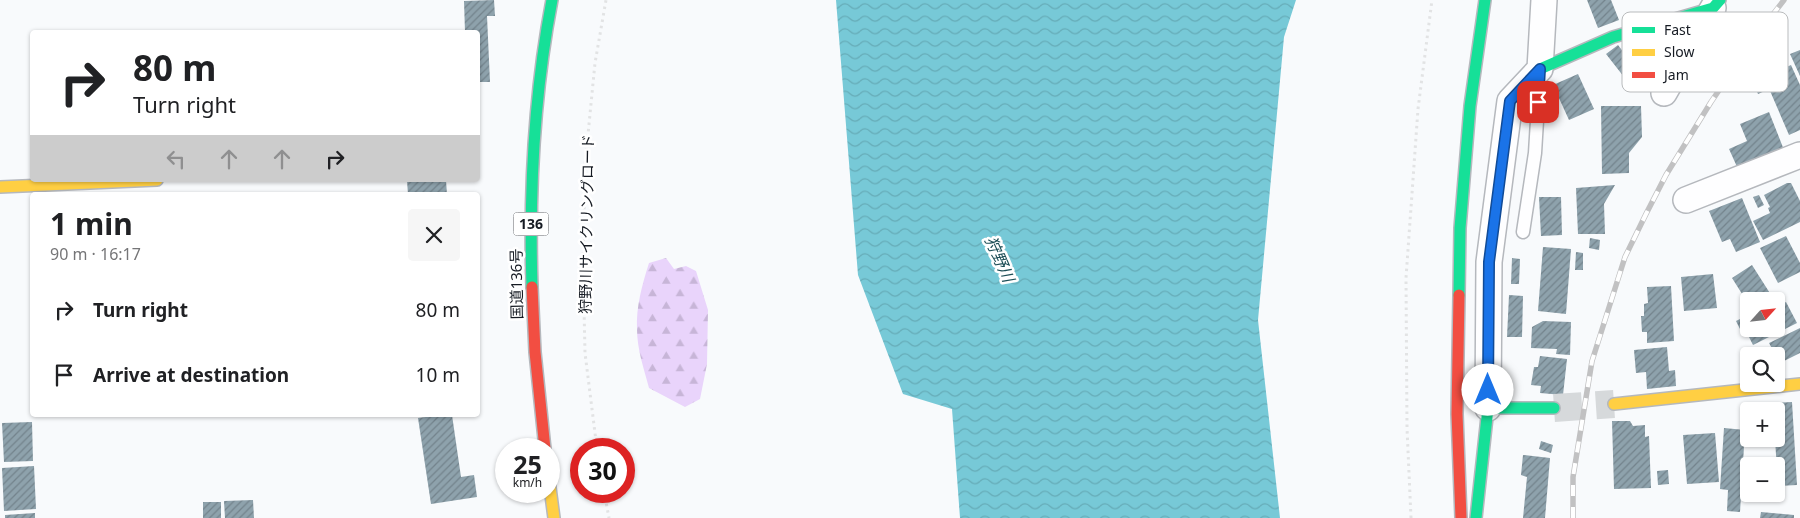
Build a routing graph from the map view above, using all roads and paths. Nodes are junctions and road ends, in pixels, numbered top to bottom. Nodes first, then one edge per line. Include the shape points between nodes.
1 (552, 0) edge
2 (606, 0) edge
3 (1432, 0) edge
4 (1486, 0) edge
5 (1544, 0) edge
6 (1717, 4) edge
7 (1692, 12) edge
8 (1622, 34) edge
9 (1540, 69) junction
10 (1800, 155) edge
11 (112, 182) edge
12 (0, 187) edge
13 (1686, 200) dead end
14 (1522, 232) dead end
15 (1800, 384) edge
16 (1614, 404) tunnel mouth
17 (1488, 408) junction
18 (1554, 408) tunnel mouth
19 (544, 438) edge
20 (596, 438) edge
21 (552, 503) edge
22 (606, 503) edge
23 (554, 518) edge
24 (609, 518) edge
25 (1411, 518) edge
26 (1461, 518) edge
27 (1476, 518) edge

1 - 19 main road, 国道136号 / 136 via 537,106 530,203 531,310
2 - 20 path, 狩野川サイクリングロード via 595,63 583,223 585,353
3 - 25 path via 1418,109 1406,278
4 - 26 main road via 1470,106 1460,228 1457,414
5 - 9 street
6 - 7 main road
8 - 9 main road
9 - 14 lane via 1535,152
9 - 17 street via 1510,101 1489,262
10 - 13 street
11 - 12 main road
15 - 16 main road
17 - 18 main road
17 - 27 main road
21 - 23 main road
22 - 24 path

